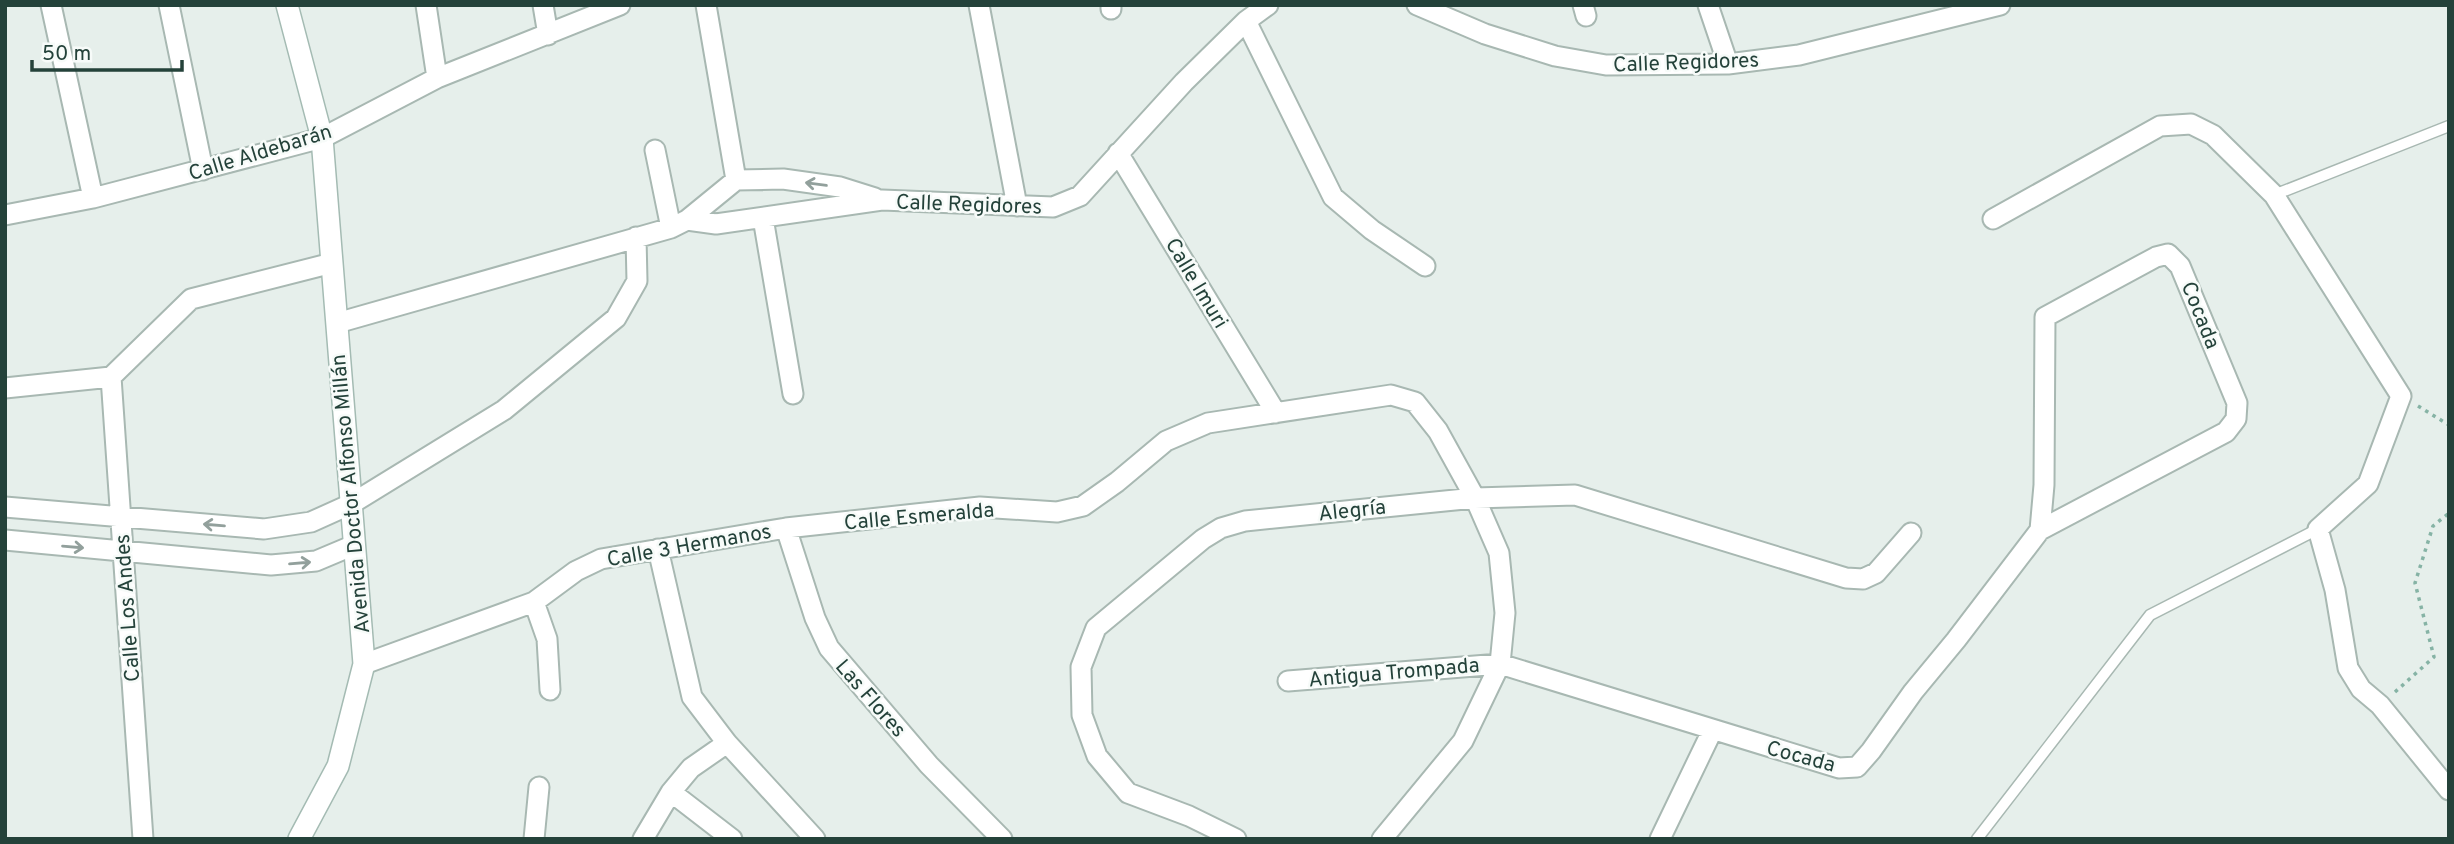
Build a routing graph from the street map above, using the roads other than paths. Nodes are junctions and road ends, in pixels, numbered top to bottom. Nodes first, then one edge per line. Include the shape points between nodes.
1 (51, 5) edge
2 (169, 5) edge
3 (287, 5) edge
4 (426, 5) edge
5 (543, 5) edge
6 (620, 5) edge
7 (706, 5) edge
8 (979, 5) edge
9 (1268, 5) edge
10 (1417, 5) edge
11 (1708, 5) edge
12 (2000, 5) edge
13 (1246, 21) junction
14 (548, 35) junction
15 (1728, 64) junction
16 (438, 78) junction
17 (2449, 126) edge
18 (322, 138) junction
19 (655, 150) dead end
20 (1118, 153) junction
21 (203, 170) junction
22 (736, 180) junction
23 (2274, 195) junction
24 (93, 198) junction
25 (882, 200) junction
26 (1017, 206) junction
27 (5, 215) edge
28 (763, 218) junction
29 (1993, 219) dead end
30 (679, 224) junction
31 (636, 237) junction
32 (332, 263) junction
33 (1425, 266) dead end
34 (337, 323) junction
35 (111, 377) junction
36 (5, 388) edge
37 (793, 394) dead end
38 (1276, 413) junction
39 (1475, 498) junction
40 (351, 504) junction
41 (5, 508) edge
42 (121, 516) junction
43 (786, 528) junction
44 (2318, 529) junction
45 (2040, 530) junction
46 (1911, 533) dead end
47 (5, 540) edge
48 (354, 545) junction
49 (658, 549) junction
50 (123, 551) junction
51 (534, 602) junction
52 (364, 664) junction
53 (1500, 664) junction
54 (1288, 681) dead end
55 (550, 690) dead end
56 (1712, 731) junction
57 (727, 743) junction
58 (539, 787) dead end
59 (2449, 790) edge
60 (671, 792) junction
61 (143, 839) edge
62 (299, 839) edge
63 (534, 839) edge
64 (643, 839) edge
65 (732, 839) edge
66 (815, 839) edge
67 (1002, 839) edge
68 (1236, 839) edge
69 (1382, 839) edge
70 (1660, 839) edge
71 (1977, 839) edge

1 - 24 street
2 - 21 street
3 - 18 main road, Avenida Doctor Alfonso Millán
4 - 16 street
5 - 14 street
6 - 14 street, Calle Aldebarán
7 - 22 street
8 - 26 street
9 - 13 street, Calle Regidores
10 - 15 street, Calle Regidores via 1485,34 1555,56 1606,65
11 - 15 street
12 - 15 street, Calle Regidores via 1799,55
13 - 20 street, Calle Regidores
13 - 33 street via 1333,197
14 - 16 street, Calle Aldebarán
16 - 18 street, Calle Aldebarán
17 - 23 lane
18 - 21 street, Calle Aldebarán
18 - 32 main road, Avenida Doctor Alfonso Millán
19 - 30 street
20 - 26 street, Calle Regidores via 1080,196 1053,207
20 - 38 street, Calle Imuri
21 - 24 street, Calle Aldebarán
25 -> 22 street, Calle Regidores via 839,187 783,179
22 - 30 street, Calle Regidores
23 - 29 street via 2213,135 2191,124 2160,126
23 - 44 street via 2401,396 2368,484
24 - 27 street, Calle Aldebarán
25 - 26 street, Calle Regidores
25 - 28 street, Calle Regidores
28 - 30 street, Calle Regidores
28 - 37 street
30 - 31 street, Calle Regidores
31 - 34 street, Calle Regidores
31 - 40 street via 637,281 616,318 504,410
32 - 34 main road, Avenida Doctor Alfonso Millán
32 - 35 street via 191,299
34 - 40 main road, Avenida Doctor Alfonso Millán
35 - 36 street
35 - 42 street, Calle Los Andes
38 - 39 street, Calle Esmeralda via 1391,395 1415,402 1438,432
38 - 43 street, Calle Esmeralda via 1208,423 1167,441 1083,506 1057,512 980,507
39 - 46 street, Alegría via 1575,495 1846,578 1863,579 1876,573
39 - 53 street, Calle Esmeralda via 1499,553 1505,614
39 - 68 street, Alegría via 1245,521 1221,528 1096,628 1080,667 1082,715 1097,756 1128,793
40 -> 42 street via 311,522 264,529
40 - 48 main road, Avenida Doctor Alfonso Millán
41 - 42 street
42 - 50 street, Calle Los Andes
43 - 49 street, Calle 3 Hermanos
43 - 67 street, Las Flores via 829,648 929,765
44 - 59 street via 2335,590 2348,668
44 - 71 lane via 2150,615
45 - 45 street, Cocada via 2226,432 2236,419 2232,390 2180,265 2168,254 2045,317
45 - 56 street, Cocada via 1857,766 1839,768
47 -> 50 street
50 -> 48 street via 271,565 316,561
48 - 52 main road, Avenida Doctor Alfonso Millán
49 - 51 street, Calle 3 Hermanos via 601,559
49 - 57 street via 692,697
50 - 61 street, Calle Los Andes
51 - 52 street, Calle 3 Hermanos
51 - 55 street via 547,639
52 - 62 main road, Avenida Doctor Alfonso Millán via 338,766
53 - 54 street, Antigua Trompada
53 - 56 street, Cocada
53 - 69 street via 1462,740
56 - 70 street
57 - 60 street via 691,768
57 - 66 street
58 - 63 street
60 - 64 street
60 - 65 street

